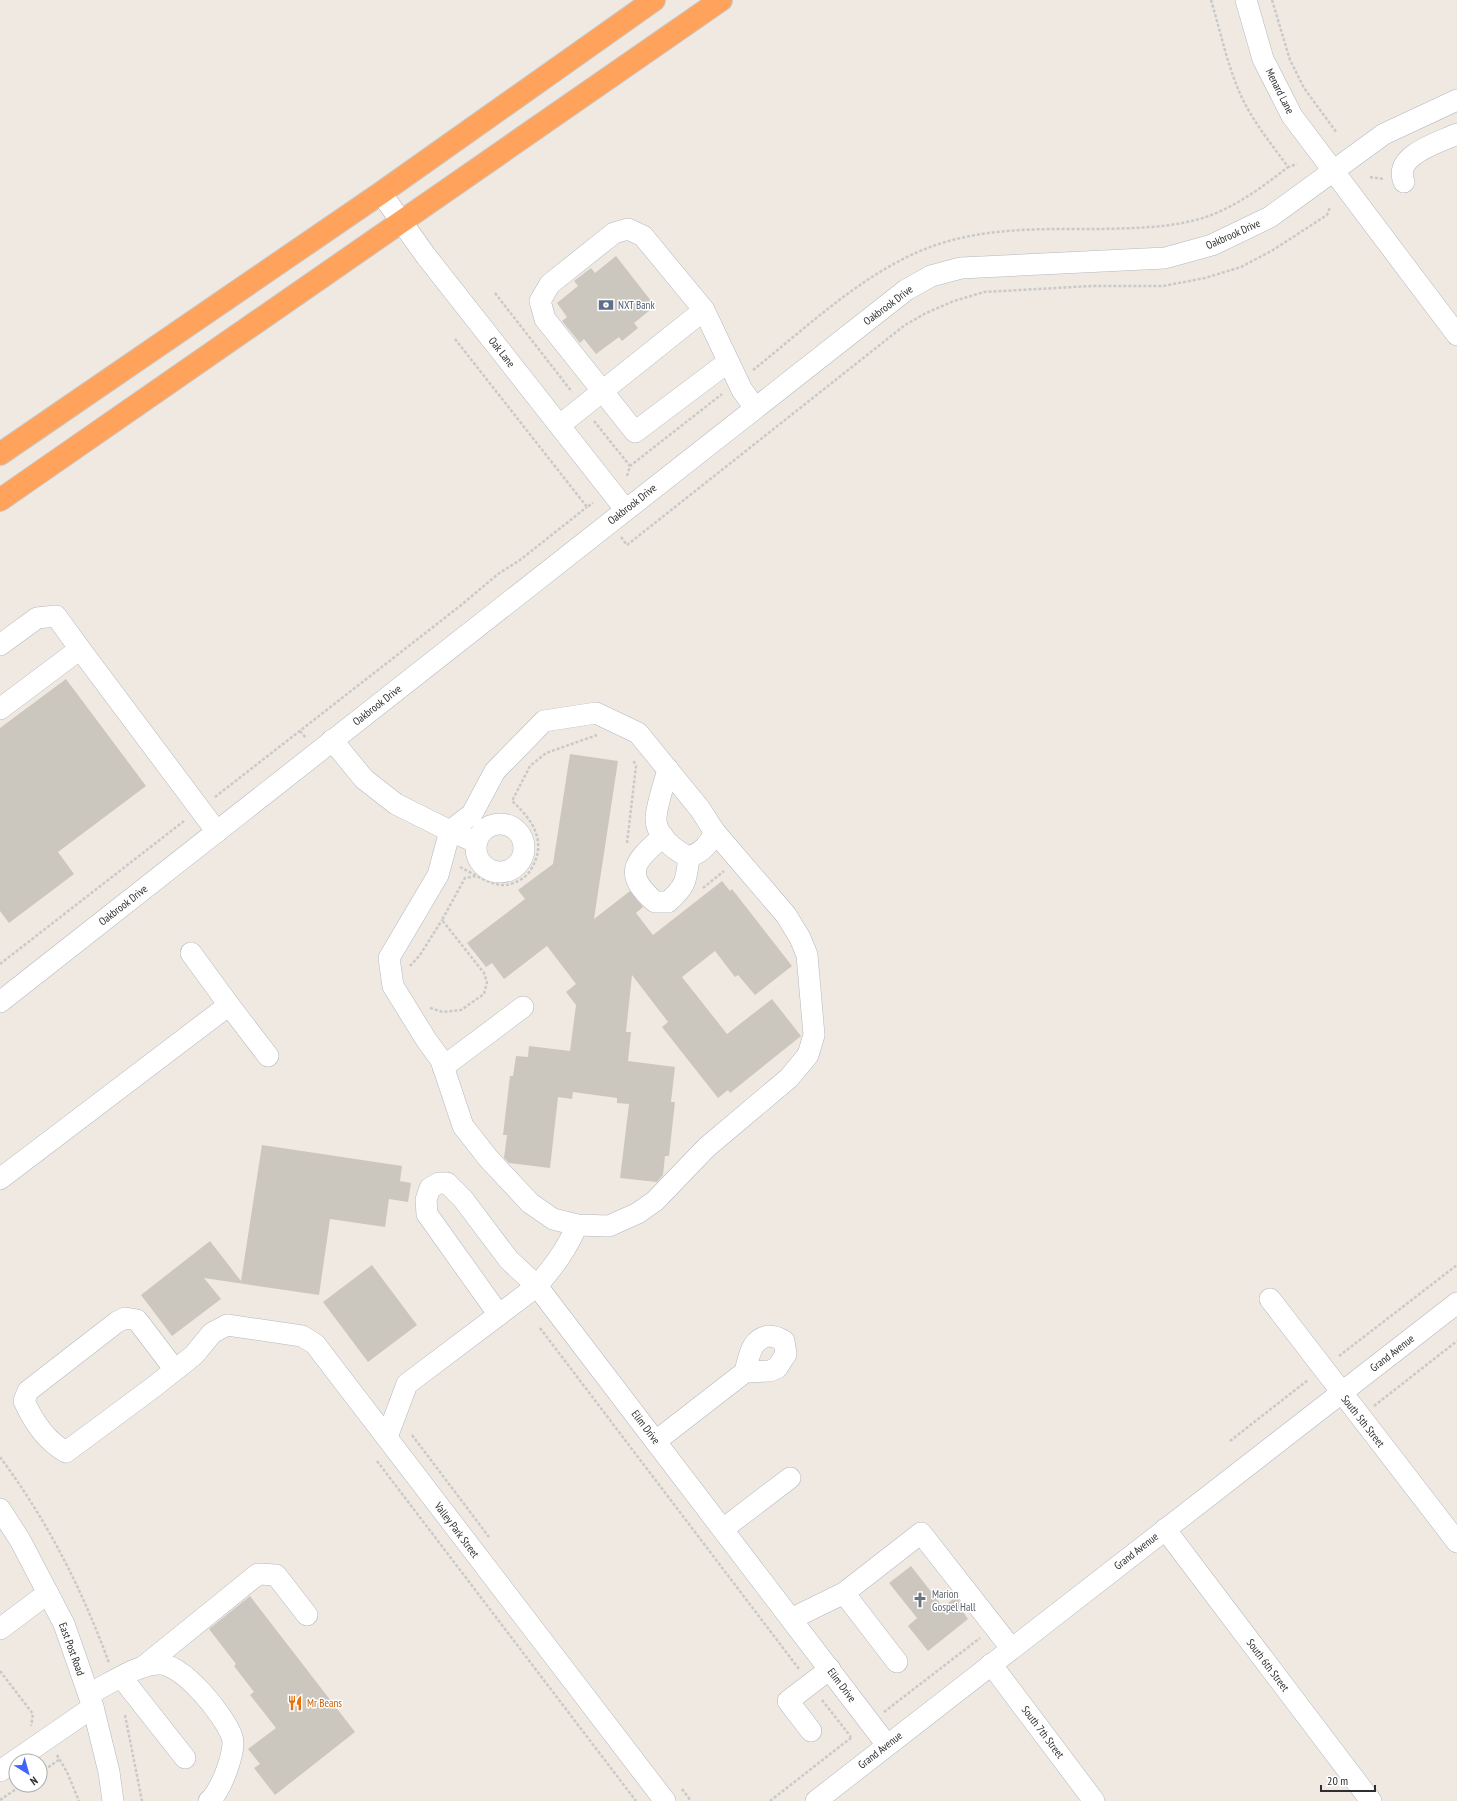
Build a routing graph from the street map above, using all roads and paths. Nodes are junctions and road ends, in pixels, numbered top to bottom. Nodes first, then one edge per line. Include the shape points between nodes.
1 (654, 0) edge
2 (721, 0) edge
3 (1211, 0) edge
4 (1246, 0) edge
5 (1272, 0) edge
6 (1457, 100) edge
7 (1337, 133) dead end
8 (1457, 134) edge
9 (1297, 164) dead end
10 (1335, 170) junction
11 (1404, 182) dead end
12 (381, 193) junction
13 (1330, 207) dead end
14 (401, 221) junction
15 (495, 293) dead end
16 (704, 310) junction
17 (1457, 335) edge
18 (455, 339) dead end
19 (728, 362) junction
20 (602, 391) junction
21 (583, 406) junction
22 (755, 408) junction
23 (560, 425) junction
24 (0, 454) edge
25 (630, 466) dead end
26 (0, 500) edge
27 (593, 503) dead end
28 (587, 507) junction
29 (625, 509) junction
30 (620, 536) dead end
31 (0, 645) edge
32 (80, 649) junction
33 (0, 709) edge
34 (300, 731) junction
35 (600, 736) dead end
36 (306, 738) dead end
37 (332, 740) junction
38 (630, 755) dead end
39 (668, 769) junction
40 (200, 809) junction
41 (450, 831) junction
42 (714, 831) junction
43 (217, 832) junction
44 (663, 836) junction
45 (476, 842) dead end
46 (626, 848) dead end
47 (689, 857) junction
48 (455, 864) dead end
49 (729, 867) dead end
50 (477, 876) junction
51 (700, 890) dead end
52 (442, 920) junction
53 (192, 953) dead end
54 (0, 964) edge
55 (409, 966) dead end
56 (0, 1002) edge
57 (229, 1005) junction
58 (428, 1007) dead end
59 (522, 1007) dead end
60 (268, 1056) dead end
61 (443, 1067) junction
62 (0, 1179) edge
63 (577, 1225) junction
64 (1457, 1264) edge
65 (537, 1286) junction
66 (1270, 1299) dead end
67 (1457, 1303) edge
68 (498, 1315) junction
69 (540, 1328) dead end
70 (1457, 1341) edge
71 (1338, 1357) dead end
72 (175, 1370) junction
73 (745, 1372) dead end
74 (1310, 1379) dead end
75 (1341, 1392) junction
76 (1370, 1410) dead end
77 (387, 1437) junction
78 (656, 1441) junction
79 (1230, 1441) dead end
80 (377, 1461) dead end
81 (790, 1478) dead end
82 (0, 1509) edge
83 (723, 1529) junction
84 (1165, 1529) junction
85 (1457, 1542) edge
86 (48, 1593) junction
87 (844, 1593) junction
88 (308, 1615) dead end
89 (791, 1619) junction
90 (994, 1627) junction
91 (0, 1629) edge
92 (1011, 1648) junction
93 (897, 1662) dead end
94 (991, 1664) junction
95 (143, 1667) junction
96 (830, 1669) junction
97 (122, 1678) junction
98 (810, 1684) junction
99 (91, 1701) junction
100 (878, 1717) dead end
101 (811, 1731) dead end
102 (857, 1733) dead end
103 (851, 1738) junction
104 (887, 1745) junction
105 (185, 1758) dead end
106 (60, 1760) dead end
107 (48, 1768) edge
108 (0, 1771) edge
109 (10, 1793) edge
110 (0, 1800) edge
111 (113, 1801) edge
112 (209, 1801) edge
113 (636, 1801) edge
114 (665, 1801) edge
115 (770, 1801) edge
116 (817, 1801) edge
117 (1094, 1801) edge
118 (1371, 1801) edge

1 - 12 highway
2 - 14 highway
3 - 9 path via 1234,80 1243,100 1256,123 1288,167
4 - 10 street, Menard Lane via 1263,59 1292,116
5 - 7 path via 1290,60 1304,88
6 - 10 street, Oakbrook Drive via 1384,134
8 - 11 street via 1412,155 1403,166
10 - 17 street, Menard Lane
10 - 22 street, Oakbrook Drive via 1270,217 1212,245 1165,258 962,268 931,276 906,290
12 - 14 street, Oak Lane
12 - 24 highway
13 - 30 path via 1327,215 1273,250 1241,266 1205,278 1163,286 1092,286 984,292 926,313 906,325 627,545
14 - 23 street, Oak Lane
14 - 26 highway
15 - 21 path
16 - 19 street
16 - 20 street
16 - 20 street via 643,236 628,229 614,233 550,284 540,301 545,319
18 - 28 path
19 - 20 street via 635,432
19 - 22 street via 742,390
20 - 21 street
21 - 23 street
21 - 25 path
22 - 29 street, Oakbrook Drive
23 - 29 street, Oak Lane
27 - 28 path
28 - 34 path
29 - 37 street, Oakbrook Drive
31 - 32 street via 37,618 56,616
32 - 33 street
32 - 40 street
34 - 36 path
34 - 40 path
35 - 50 path via 595,735 546,753 530,766 512,801 530,821 536,833 538,859 528,874 506,885
37 - 41 street via 369,783 396,804
37 - 43 street, Oakbrook Drive
38 - 46 path via 636,766
39 - 41 street via 638,733 596,713 544,721 495,771 472,814
39 - 42 street
39 - 44 street via 656,818 657,827
40 - 43 street
40 - 54 path
41 - 45 street
41 - 61 street via 438,875 389,958 393,986
42 - 47 street via 709,844
42 - 63 street via 786,915 800,938 807,955 814,1016 814,1035 808,1055 788,1078 707,1147 655,1201 638,1213 609,1226
43 - 56 street, Oakbrook Drive
44 - 47 street via 680,853
44 - 47 street via 641,856 635,870 635,879 655,902 668,902 681,891
48 - 50 path
49 - 51 path
50 - 52 path via 465,878
52 - 55 path via 420,955
52 - 58 path via 484,973 487,982 484,994 461,1010 442,1012
53 - 57 street
57 - 60 street
57 - 62 street
59 - 61 street
61 - 63 street via 463,1126 488,1158 530,1203 553,1219
63 - 65 street via 558,1261
64 - 71 path
65 - 68 street
65 - 68 street, Elim Drive via 509,1260 463,1199 447,1183 430,1188 426,1200 427,1214
65 - 78 street, Elim Drive
66 - 75 street, South 5th Street
67 - 75 street, Grand Avenue
68 - 77 street via 407,1384
69 - 98 path
70 - 76 path
72 - 72 street via 66,1452 55,1446 32,1418 24,1401 28,1391 116,1322 125,1318 137,1320
72 - 77 street, Valley Park Street via 194,1355 212,1333 227,1326 302,1336 315,1344
73 - 78 street
74 - 79 path
75 - 84 street, Grand Avenue
75 - 85 street, South 5th Street
77 - 114 street, Valley Park Street
78 - 83 street, Elim Drive
80 - 113 path
81 - 83 street
82 - 86 street, East Post Road
83 - 89 street, Elim Drive
84 - 92 street, Grand Avenue
84 - 118 street, South 6th Street
86 - 91 street
86 - 99 street, East Post Road via 64,1624
87 - 89 street
87 - 90 street via 921,1533
87 - 93 street
88 - 95 street via 276,1575 258,1574
89 - 96 street, Elim Drive
90 - 92 street
90 - 100 path
92 - 94 street, Grand Avenue
94 - 104 street, Grand Avenue
94 - 117 street, South 7th Street
95 - 97 street
95 - 112 street via 160,1664 182,1673 208,1699 233,1738 228,1769
96 - 98 street
96 - 104 street, Elim Drive
97 - 99 street
97 - 105 street
98 - 101 street via 788,1701
98 - 103 path
99 - 108 street
99 - 111 street, East Post Road via 110,1772
102 - 103 path
103 - 115 path
104 - 116 street, Grand Avenue
106 - 107 path
109 - 110 path

